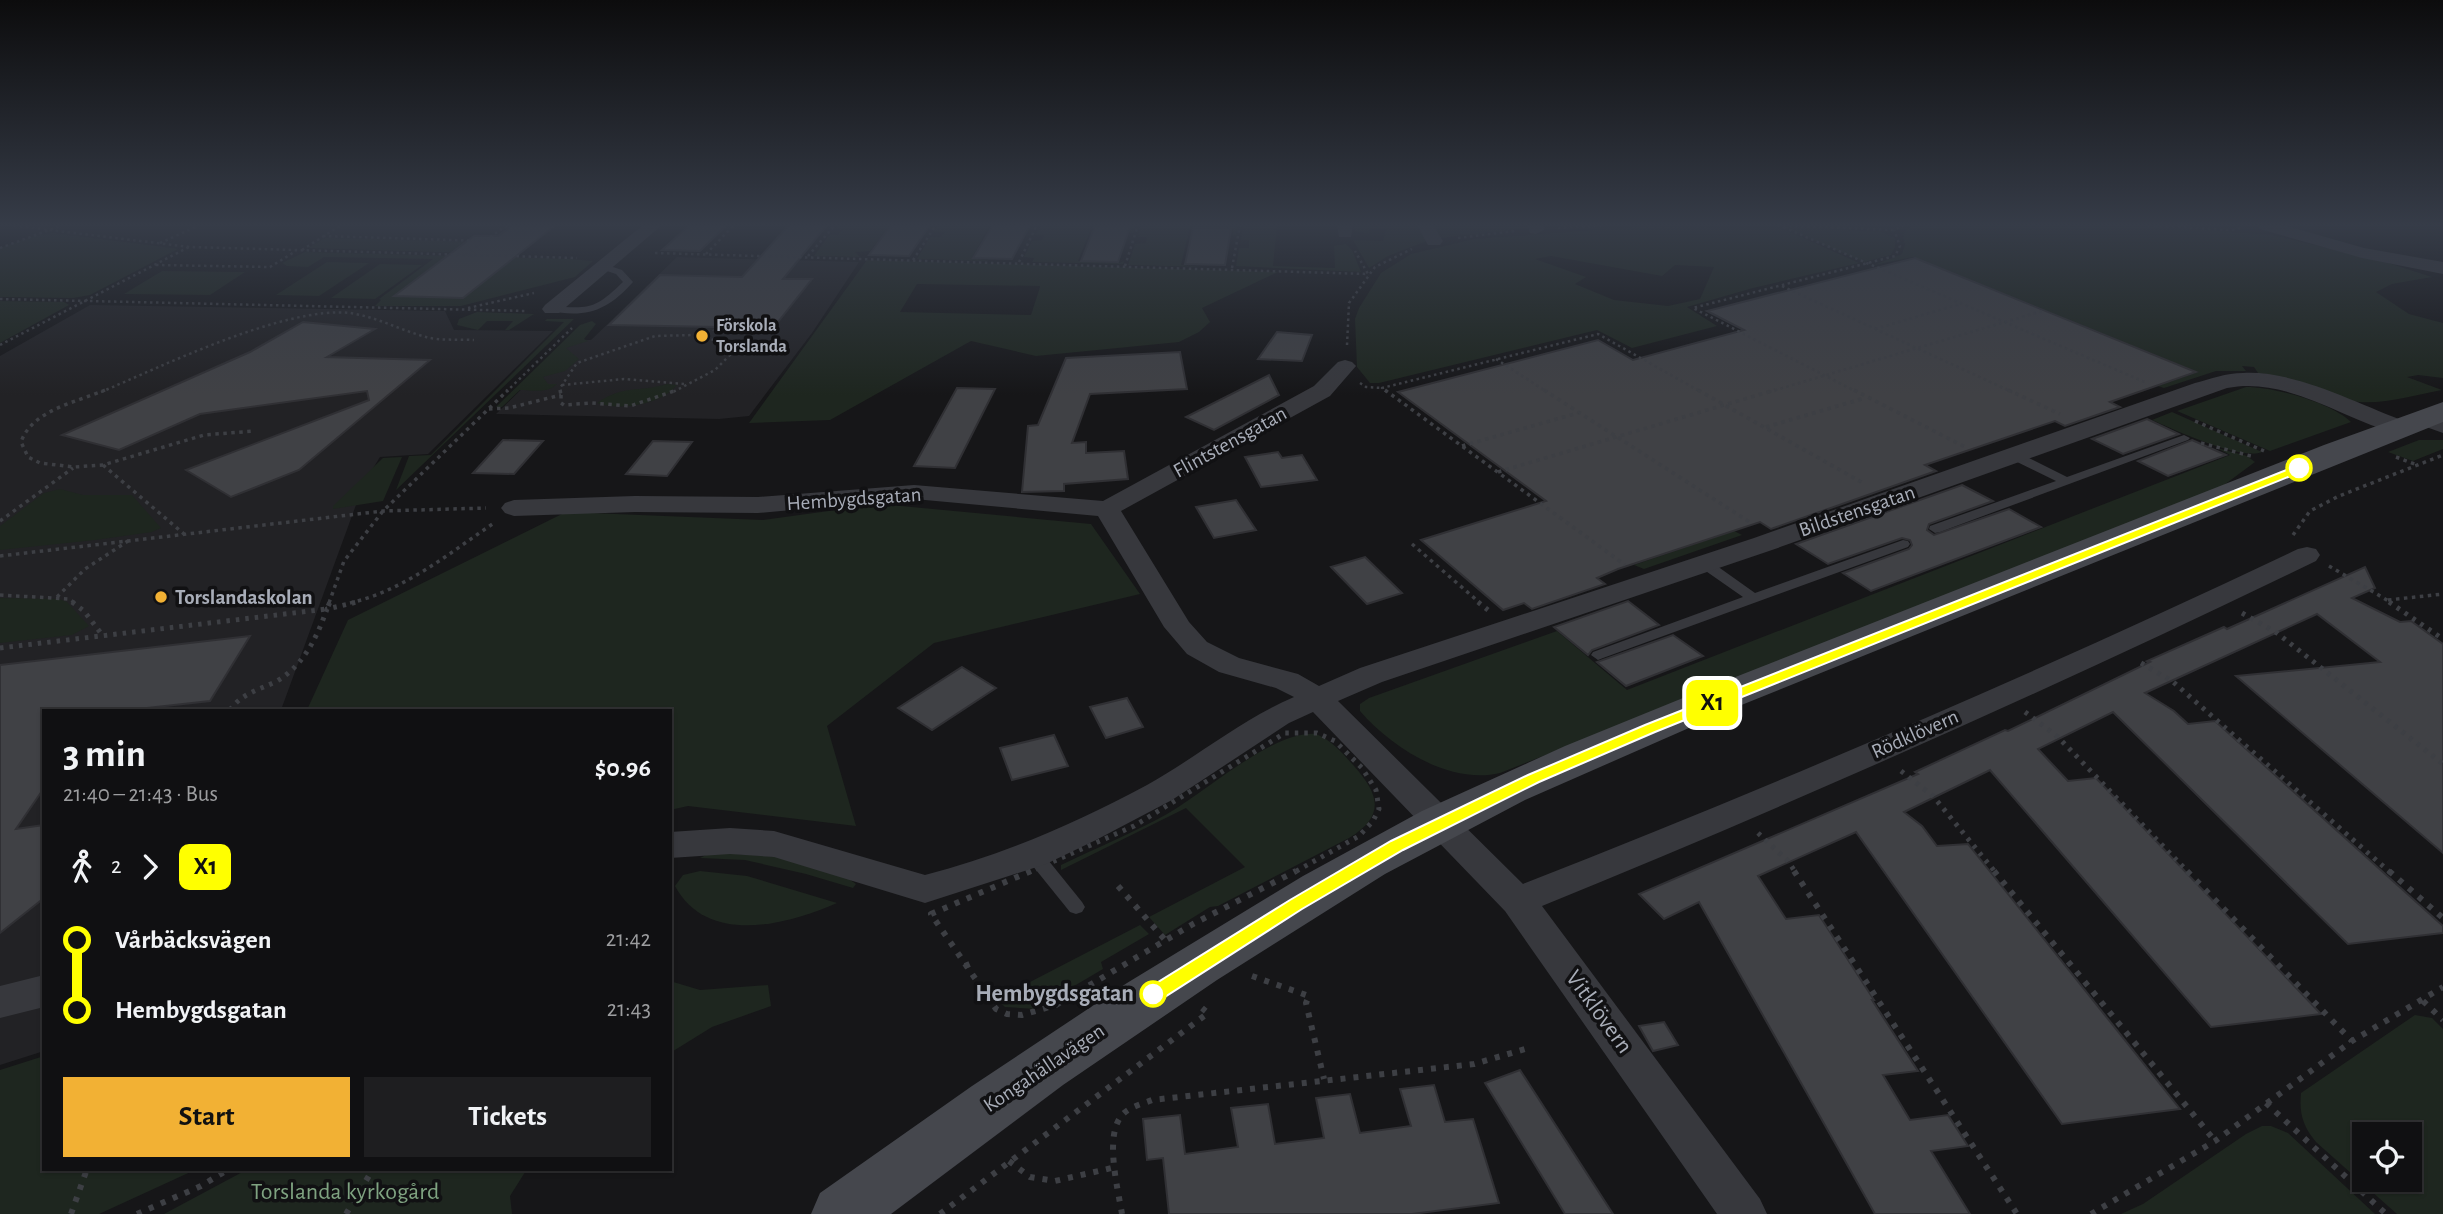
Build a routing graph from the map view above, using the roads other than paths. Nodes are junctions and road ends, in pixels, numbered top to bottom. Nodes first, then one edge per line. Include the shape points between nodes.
1 (586, 282) edge
2 (628, 282) edge
3 (543, 310) joint
4 (1345, 366) road end
5 (2427, 421) edge
6 (2184, 438) road end
7 (2006, 460) junction
8 (2066, 481) junction
9 (514, 508) road end
10 (1107, 509) junction
11 (1935, 529) dead end
12 (1903, 544) dead end
13 (2307, 555) road end
14 (1705, 564) junction
15 (1753, 598) junction
16 (1598, 655) dead end
17 (1316, 697) junction
18 (1439, 823) junction
19 (672, 845) edge
20 (1034, 855) junction
21 (1518, 901) junction
22 (1076, 907) dead end
23 (42, 992) edge
24 (0, 1002) edge
25 (842, 1214) edge
26 (1744, 1214) edge

1 - 3 street
2 - 3 lane via 603,306 583,312
4 - 10 street, Flintstensgatan via 1322,391
5 - 7 street, Bildstensgatan via 2264,380 2231,379
5 - 18 street, Kongahällavägen via 1650,728
6 - 8 lane
7 - 8 lane
7 - 14 street, Bildstensgatan
8 - 11 lane
9 - 10 street, Hembygdsgatan via 758,505 914,492
10 - 17 street via 1178,627 1197,648 1229,665 1287,681
12 - 15 lane
13 - 21 street, Rödklövern via 1737,814
14 - 15 lane
14 - 17 street, Bildstensgatan
15 - 16 lane
17 - 18 street
17 - 20 street via 1278,716 1160,792
18 - 21 street, Vitklövern
18 - 25 street, Kongahällavägen via 1296,904 1153,994 1037,1071
19 - 20 street via 774,844 925,890
20 - 22 lane
21 - 26 street, Vitklövern
23 - 24 street

